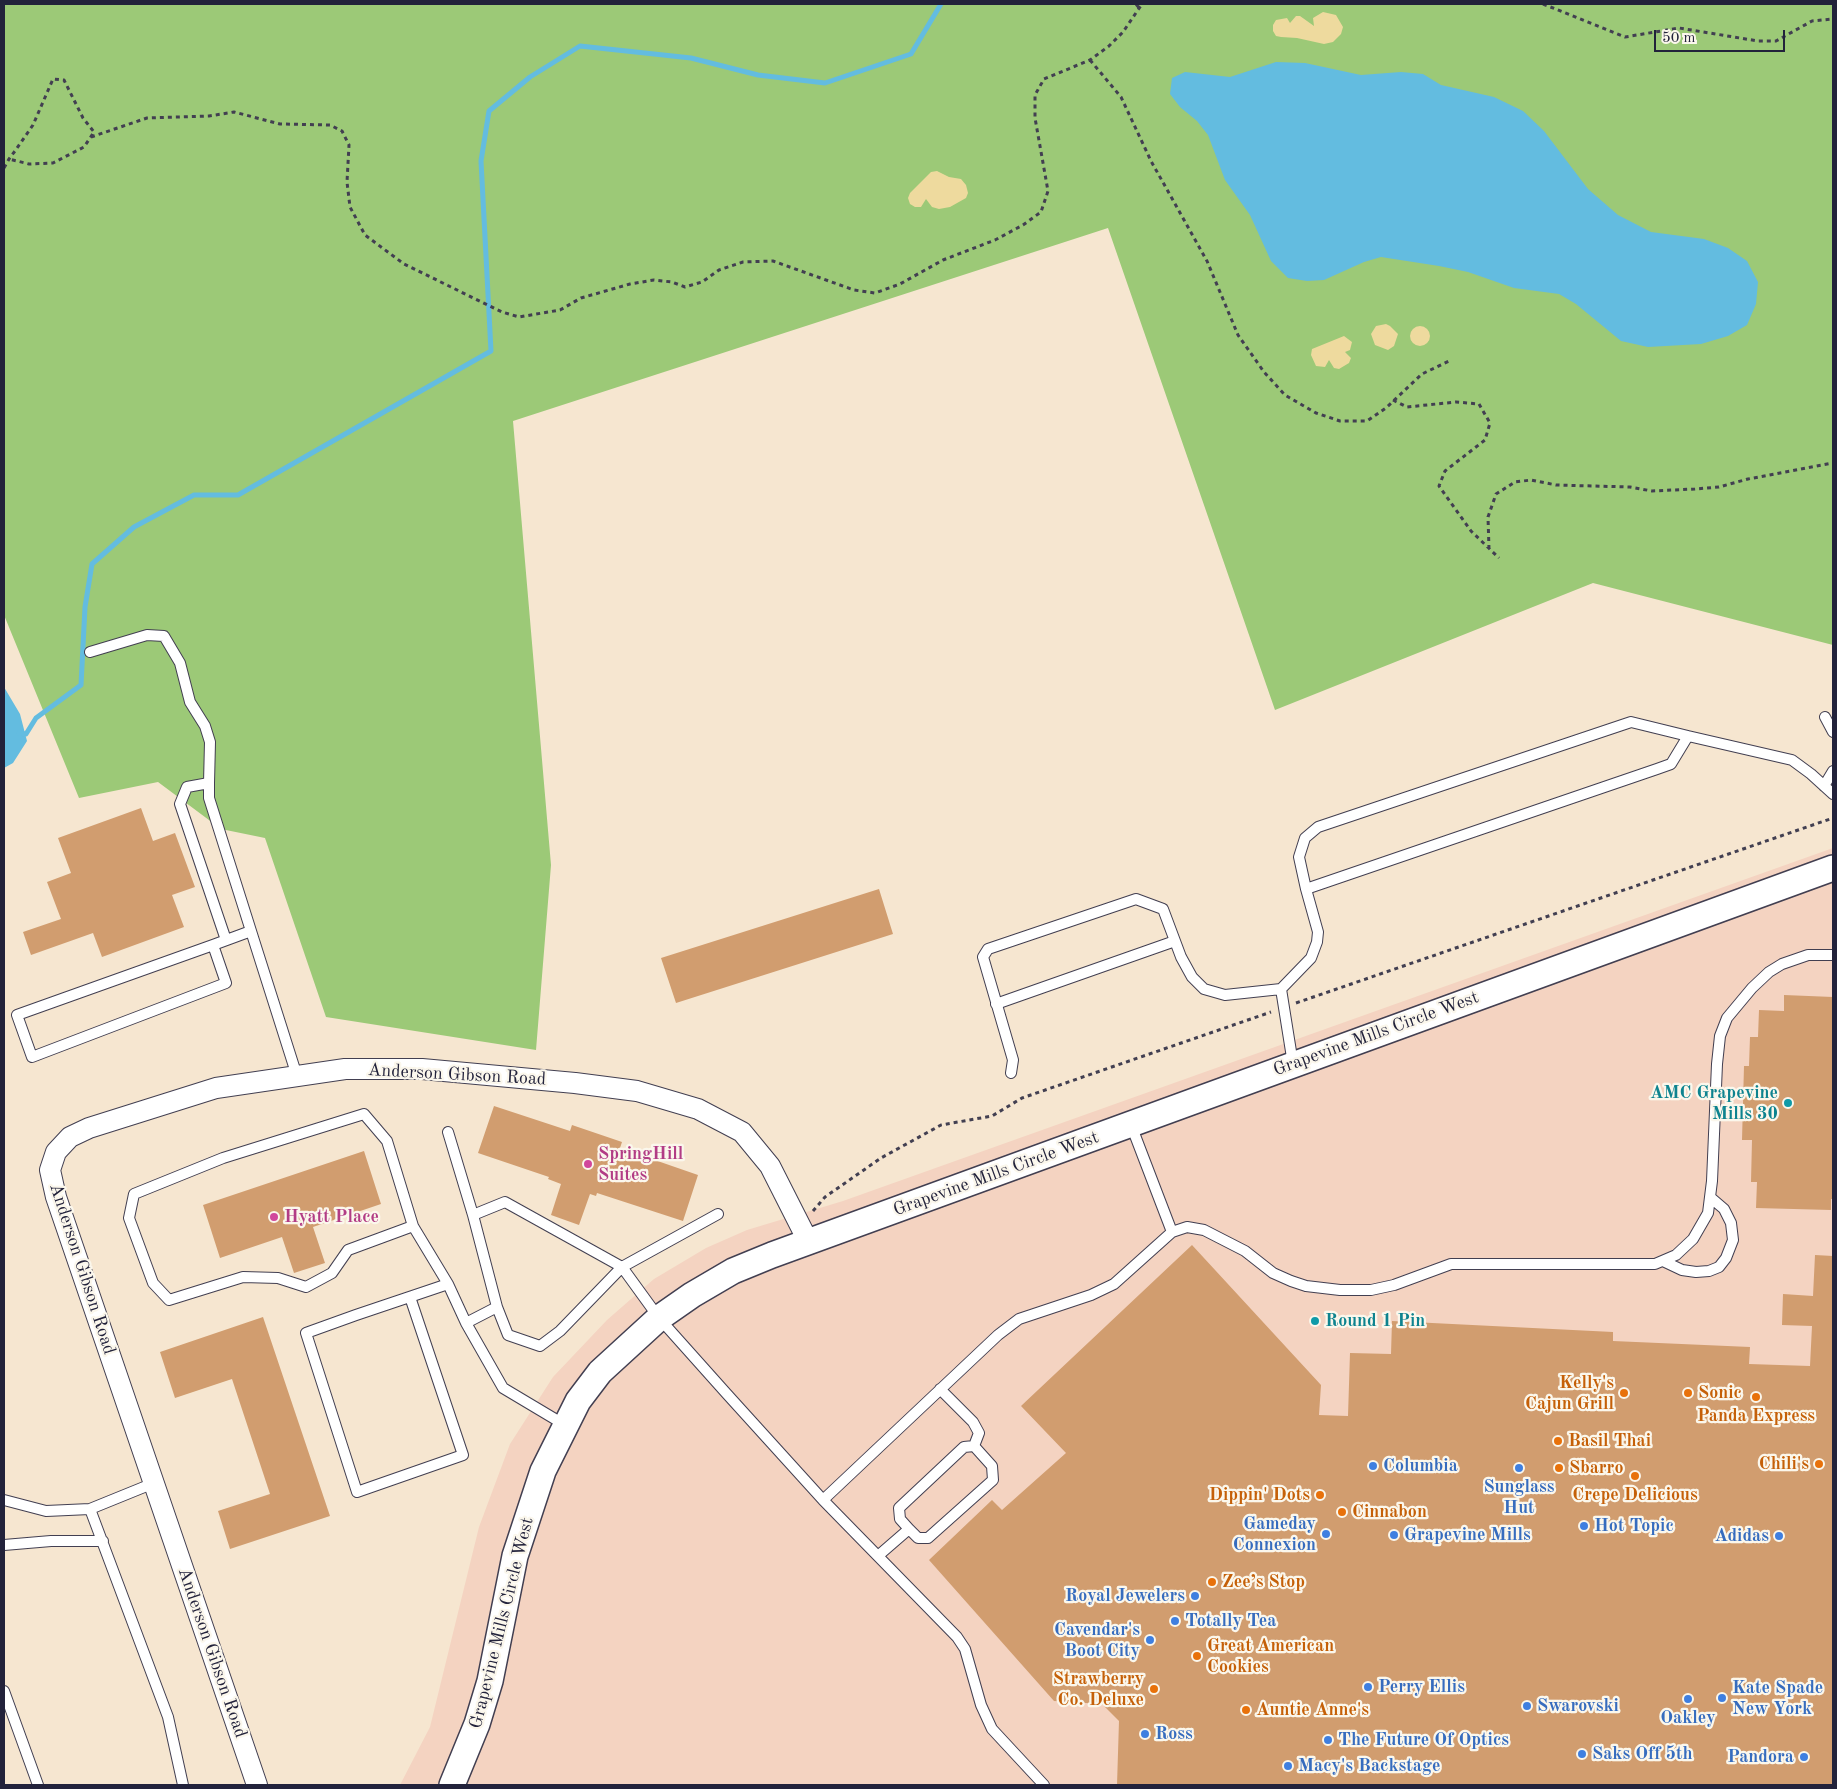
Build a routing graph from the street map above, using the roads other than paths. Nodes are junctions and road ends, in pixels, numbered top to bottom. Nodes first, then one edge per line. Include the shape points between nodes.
1 (90, 652) dead end
2 (1825, 717) dead end
3 (1833, 732) edge
4 (1688, 736) junction
5 (1833, 770) edge
6 (209, 783) junction
7 (1824, 786) junction
8 (1833, 794) edge
9 (1833, 868) edge
10 (1306, 889) junction
11 (252, 931) junction
12 (226, 940) junction
13 (1175, 941) junction
14 (213, 945) junction
15 (1833, 955) edge
16 (1281, 989) junction
17 (996, 1004) junction
18 (1294, 1064) junction
19 (1011, 1073) dead end
20 (297, 1076) junction
21 (1130, 1124) junction
22 (448, 1132) dead end
23 (1710, 1197) junction
24 (718, 1214) dead end
25 (473, 1216) junction
26 (414, 1226) junction
27 (803, 1232) junction
28 (1172, 1232) junction
29 (1663, 1261) junction
30 (622, 1267) junction
31 (448, 1284) junction
32 (410, 1297) junction
33 (497, 1307) junction
34 (659, 1318) junction
35 (466, 1323) junction
36 (940, 1389) junction
37 (566, 1425) junction
38 (974, 1446) junction
39 (154, 1483) junction
40 (4, 1500) edge
41 (824, 1500) junction
42 (90, 1509) junction
43 (909, 1529) junction
44 (103, 1541) junction
45 (4, 1545) edge
46 (879, 1555) junction
47 (4, 1691) edge
48 (38, 1785) edge
49 (183, 1785) edge
50 (257, 1785) edge
51 (452, 1785) edge
52 (1044, 1785) edge

1 - 6 lane via 147,635 164,636 180,664 190,702 205,726 210,742
2 - 3 lane
4 - 7 lane via 1792,760
4 - 10 lane via 1671,764
4 - 10 lane via 1631,722 1318,827 1305,838 1299,858
5 - 7 lane
6 - 11 lane via 209,798
6 - 12 lane via 187,787 180,804
7 - 8 lane
9 - 18 street, Grapevine Mills Circle West
10 - 16 lane via 1318,932 1317,942 1311,958
11 - 12 lane
11 - 20 lane
12 - 14 lane
13 - 16 lane via 1192,977 1204,989 1225,995
13 - 17 lane
13 - 17 lane via 1163,910 1136,899 988,949 983,957
14 - 14 lane via 18,1014 32,1057 226,982
15 - 23 lane via 1808,955 1782,964 1752,988 1727,1018 1718,1054
16 - 18 lane
17 - 19 lane via 1013,1060
18 - 21 street, Grapevine Mills Circle West
20 - 27 street, Anderson Gibson Road via 345,1069 422,1069 637,1091 698,1109 742,1132 770,1166
20 - 39 street, Anderson Gibson Road via 216,1088 136,1112 70,1137 56,1152 50,1170 56,1197
21 - 27 street, Grapevine Mills Circle West
21 - 28 lane
22 - 25 lane
23 - 29 lane via 1708,1213 1693,1239 1676,1255
23 - 29 lane via 1724,1209 1731,1223 1733,1240 1726,1258 1719,1267 1696,1272 1682,1270
24 - 30 lane
25 - 30 lane via 505,1202
25 - 33 lane
26 - 26 lane via 348,1250 332,1273 306,1287 278,1278 243,1277 169,1300 153,1284 129,1218 134,1194 223,1158 364,1114 388,1141
26 - 31 lane
27 - 34 street, Grapevine Mills Circle West via 692,1295
28 - 29 lane via 1187,1227 1204,1230 1291,1281 1340,1290 1372,1290 1394,1285 1451,1264 1632,1265
28 - 36 lane via 1114,1284 1019,1319
30 - 33 lane via 560,1331 540,1346 508,1335
30 - 34 lane
31 - 32 lane
31 - 35 lane
32 - 32 lane via 306,1332 357,1492 463,1455
33 - 35 lane
34 - 37 street, Grapevine Mills Circle West via 600,1372 578,1401
34 - 41 lane
35 - 37 lane via 503,1388
36 - 38 lane via 973,1422 979,1433
36 - 41 lane
37 - 51 street, Grapevine Mills Circle West via 543,1471 515,1556 490,1681 474,1737
38 - 43 lane via 964,1447 899,1508 900,1519
38 - 43 lane via 992,1466 993,1480 928,1538 918,1538
39 - 42 lane
39 - 50 street, Anderson Gibson Road
40 - 42 lane via 46,1511
41 - 46 lane
42 - 44 lane
43 - 46 lane
44 - 45 lane
44 - 49 lane via 168,1717
46 - 52 lane via 957,1637 992,1729
47 - 48 lane

